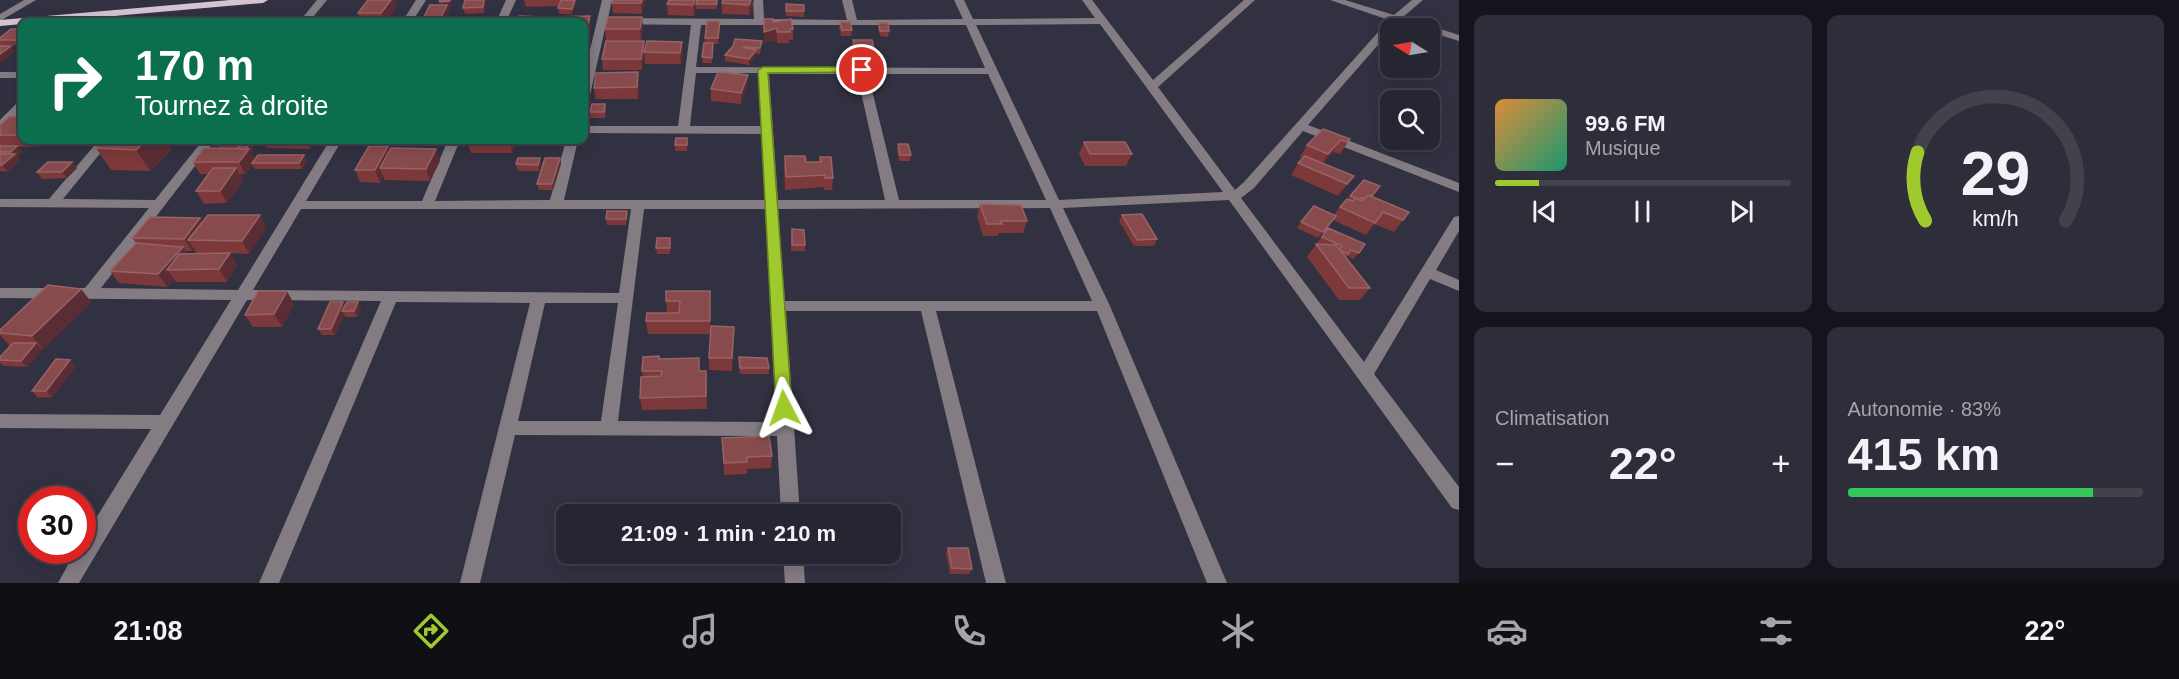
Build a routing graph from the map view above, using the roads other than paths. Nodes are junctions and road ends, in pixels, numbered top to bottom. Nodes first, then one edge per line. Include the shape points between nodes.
1 (31, 0) edge
2 (263, 0) edge
3 (322, 0) edge
4 (421, 0) edge
5 (511, 0) edge
6 (607, 0) edge
7 (758, 0) edge
8 (848, 0) edge
9 (959, 0) edge
10 (1087, 0) edge
11 (1250, 0) edge
12 (1335, 0) edge
13 (1418, 0) edge
14 (21, 2) edge
15 (209, 2) edge
16 (116, 12) junction
17 (0, 18) edge
18 (53, 18) edge
19 (109, 18) edge
20 (307, 18) edge
21 (410, 18) edge
22 (503, 18) edge
23 (1392, 18) edge
24 (1396, 18) edge
25 (18, 21) edge
26 (602, 21) junction
27 (1102, 21) junction
28 (696, 22) junction
29 (759, 22) junction
30 (969, 22) junction
31 (0, 23) edge
32 (853, 23) junction
33 (18, 24) edge
34 (0, 27) edge
35 (1440, 32) edge
36 (1380, 36) edge
37 (1459, 38) edge
38 (588, 70) edge
39 (691, 70) junction
40 (763, 70) junction
41 (862, 70) junction
42 (993, 71) junction
43 (0, 75) edge
44 (18, 75) edge
45 (1152, 87) junction
46 (18, 108) edge
47 (1300, 126) junction
48 (0, 127) edge
49 (684, 129) junction
50 (588, 130) edge
51 (767, 130) junction
52 (102, 144) edge
53 (206, 144) edge
54 (334, 144) edge
55 (452, 144) edge
56 (571, 144) edge
57 (1459, 188) edge
58 (1234, 196) junction
59 (0, 203) edge
60 (52, 204) junction
61 (159, 204) junction
62 (893, 204) junction
63 (1056, 204) junction
64 (297, 205) junction
65 (427, 205) junction
66 (556, 205) junction
67 (638, 205) junction
68 (772, 205) junction
69 (1459, 220) edge
70 (1427, 272) junction
71 (1459, 286) edge
72 (0, 293) edge
73 (89, 294) junction
74 (243, 295) junction
75 (391, 296) junction
76 (539, 298) junction
77 (627, 298) junction
78 (778, 306) junction
79 (927, 306) junction
80 (1102, 306) junction
81 (1366, 373) junction
82 (0, 422) edge
83 (165, 422) junction
84 (609, 427) junction
85 (507, 428) junction
86 (786, 429) junction
87 (1459, 502) edge
88 (790, 504) edge
89 (794, 564) edge
90 (68, 583) edge
91 (269, 583) edge
92 (470, 583) edge
93 (795, 583) edge
94 (996, 583) edge
95 (1216, 583) edge

1 - 14 street
2 - 15 main road
3 - 20 street
4 - 21 street
5 - 22 street
6 - 26 street
7 - 29 street
8 - 32 street
9 - 30 street
10 - 27 street
11 - 45 street
12 - 23 street
13 - 24 street
14 - 17 street
15 - 16 main road
16 - 18 main road
16 - 19 street
25 - 31 main road
26 - 28 street
26 - 38 street
27 - 30 street
27 - 45 street
28 - 29 street
28 - 39 street
29 - 32 street
30 - 32 street
30 - 42 street
33 - 34 main road
35 - 37 street
36 - 47 street
39 - 40 street
39 - 49 street
40 - 41 street
40 - 51 street
41 - 42 street
41 - 62 street
42 - 63 street
43 - 44 street
45 - 58 street
46 - 48 street
47 - 57 street
47 - 58 street via 1249,185
49 - 50 street
49 - 51 street
51 - 68 street
52 - 60 street
53 - 61 street
54 - 64 street
55 - 65 street
56 - 66 street
58 - 63 street
58 - 81 street
59 - 60 street
60 - 61 street
61 - 73 street
62 - 63 street
62 - 68 street
63 - 80 street
64 - 65 street
64 - 74 street
65 - 66 street
66 - 67 street
67 - 68 street
67 - 77 street
68 - 78 street
69 - 70 street
70 - 71 street
70 - 81 street
72 - 73 street
73 - 74 street
74 - 75 street
74 - 83 street
75 - 76 street
75 - 91 street
76 - 77 street
76 - 85 street
77 - 84 street
78 - 79 street
78 - 86 street
79 - 80 street
79 - 94 street
80 - 95 street
81 - 87 street
82 - 83 street
83 - 90 street
84 - 85 street
84 - 86 street
85 - 92 street
86 - 88 street
89 - 93 street

